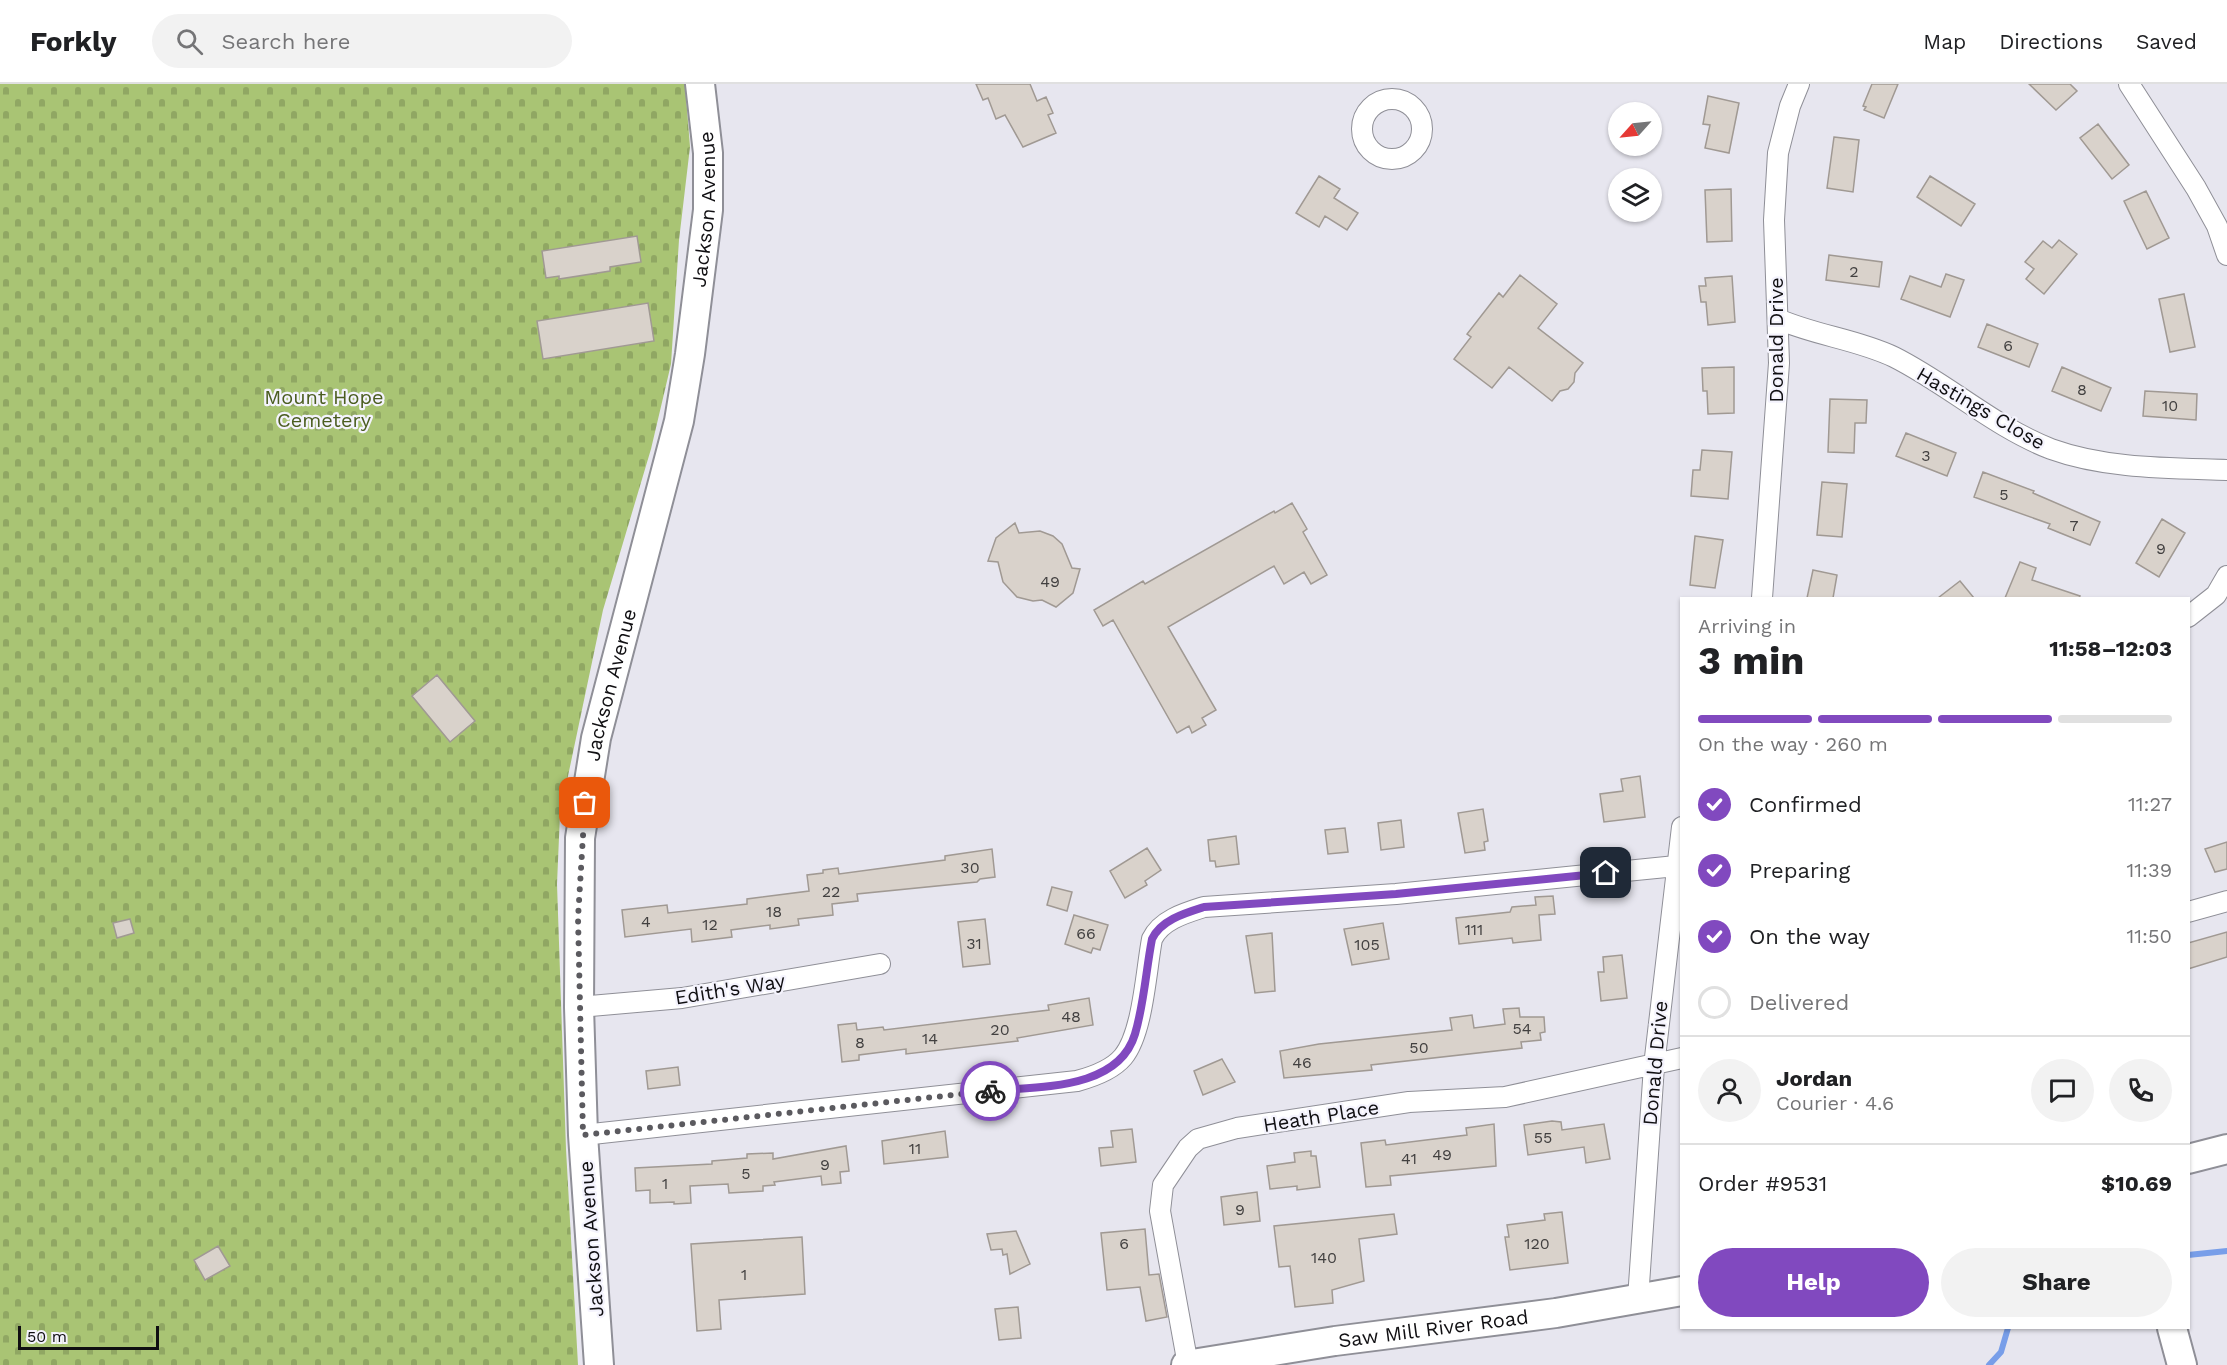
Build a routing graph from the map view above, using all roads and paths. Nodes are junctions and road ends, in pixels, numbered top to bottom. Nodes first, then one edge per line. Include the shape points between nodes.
1 (700, 84) edge
2 (1799, 84) edge
3 (2129, 84) edge
4 (2227, 255) edge
5 (1778, 319) junction
6 (2227, 470) edge
7 (2227, 576) edge
8 (1762, 597) edge
9 (2190, 615) edge
10 (1680, 840) edge
11 (1676, 867) junction
12 (2227, 901) edge
13 (2190, 911) edge
14 (880, 964) dead end
15 (579, 1007) junction
16 (1680, 1059) edge
17 (1654, 1066) junction
18 (583, 1135) junction
19 (2227, 1149) edge
20 (2190, 1158) edge
21 (1680, 1291) edge
22 (1638, 1299) junction
23 (2172, 1329) edge
24 (599, 1365) edge
25 (1187, 1365) edge
26 (2182, 1365) edge

1 - 15 main road, Jackson Avenue via 708,153 708,210 690,354 679,421 586,786 580,861
2 - 5 street, Donald Drive via 1779,153 1774,220
3 - 4 street via 2196,188 2217,226
5 - 6 street, Hastings Close via 1808,332 1852,340 1895,357 2011,429 2051,448 2086,458 2162,468
5 - 8 street, Donald Drive via 1779,363
7 - 9 street via 2216,595
10 - 11 street, Donald Drive
11 - 17 street, Donald Drive
11 - 18 street via 1396,894 1204,907 1157,928 1135,1036 1122,1058 1096,1076
12 - 13 street
14 - 15 street, Edith's Way via 682,998
15 - 18 main road, Jackson Avenue
16 - 17 street, Heath Place
17 - 22 street, Donald Drive
17 - 25 street, Heath Place via 1505,1096 1409,1102 1237,1128 1198,1140 1188,1148 1164,1185 1160,1211
18 - 24 main road, Jackson Avenue
19 - 20 main road
21 - 22 main road, Saw Mill River Road
22 - 25 main road, Saw Mill River Road
23 - 26 main road

